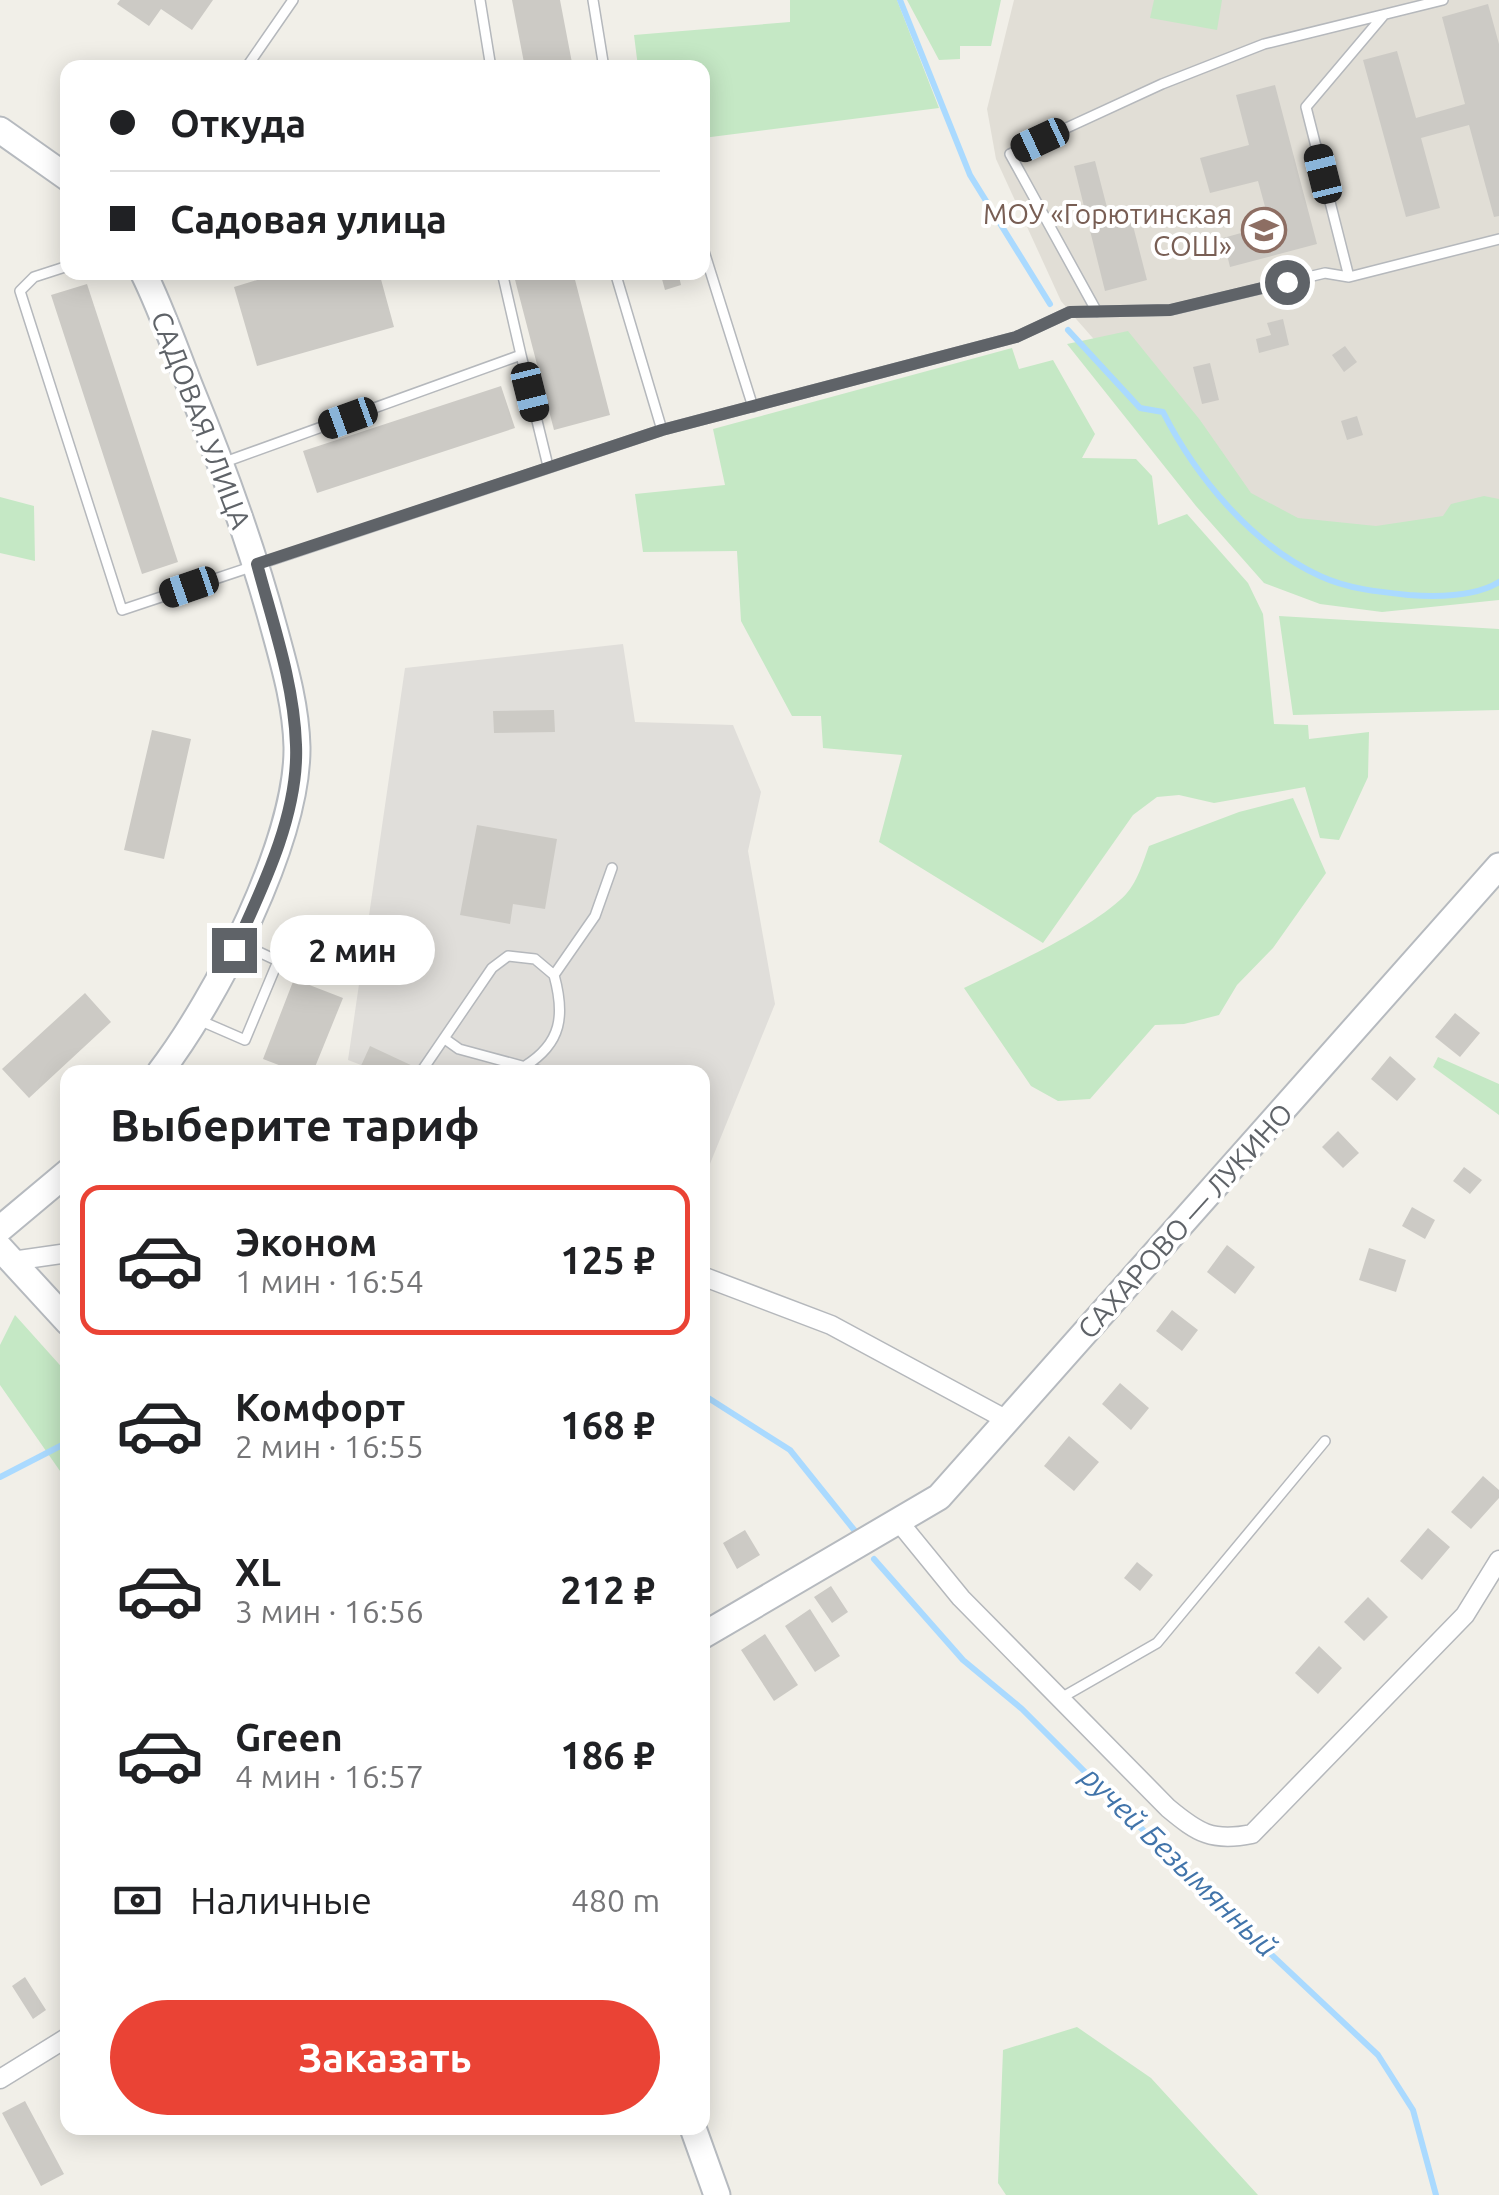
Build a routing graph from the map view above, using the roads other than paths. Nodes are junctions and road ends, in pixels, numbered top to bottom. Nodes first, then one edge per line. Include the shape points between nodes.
1 (293, 0) edge
2 (480, 0) edge
3 (592, 0) edge
4 (1444, 0) edge
5 (1384, 14) junction
6 (252, 60) edge
7 (490, 60) edge
8 (603, 60) edge
9 (0, 130) edge
10 (60, 172) edge
11 (1499, 238) edge
12 (60, 269) edge
13 (710, 270) edge
14 (1349, 276) junction
15 (153, 280) edge
16 (504, 280) edge
17 (617, 280) edge
18 (1097, 312) junction
19 (521, 355) junction
20 (753, 407) junction
21 (662, 430) junction
22 (221, 464) junction
23 (548, 466) junction
24 (257, 564) junction
25 (1499, 866) edge
26 (612, 868) dead end
27 (238, 942) junction
28 (554, 975) junction
29 (197, 1018) junction
30 (445, 1038) junction
31 (165, 1065) edge
32 (426, 1065) edge
33 (521, 1065) edge
34 (527, 1065) edge
35 (60, 1179) edge
36 (0, 1229) edge
37 (60, 1253) edge
38 (6, 1255) edge
39 (710, 1279) edge
40 (60, 1313) edge
41 (1007, 1420) junction
42 (1326, 1440) dead end
43 (899, 1522) junction
44 (1499, 1560) edge
45 (710, 1631) edge
46 (1058, 1700) junction
47 (60, 2042) edge
48 (0, 2079) edge
49 (696, 2135) edge
50 (718, 2195) edge

1 - 6 lane
2 - 7 lane
3 - 8 lane
4 - 5 lane
5 - 14 lane via 1306,106
5 - 18 lane via 1264,44 1010,154
9 - 10 street
11 - 14 lane
12 - 24 lane via 34,277 20,291 122,610
13 - 20 lane
14 - 18 lane via 1326,274 1170,310
15 - 22 street, САДОВАЯ УЛИЦА
16 - 19 lane
17 - 21 lane
18 - 20 lane via 1070,312 1016,337
19 - 22 lane
19 - 23 lane
20 - 21 lane
21 - 23 lane
22 - 24 street, САДОВАЯ УЛИЦА
23 - 24 lane
24 - 27 street, САДОВАЯ УЛИЦА via 291,691 297,749 286,814
25 - 41 street, САХАРОВО — ЛУКИНО
26 - 28 lane via 595,916
27 - 29 street, САДОВАЯ УЛИЦА
27 - 29 lane via 278,961 244,1040
28 - 30 lane via 535,959 508,956 492,968
28 - 34 lane via 561,1000 557,1031 544,1054
29 - 31 street, САДОВАЯ УЛИЦА
30 - 32 lane
30 - 33 lane via 459,1049
35 - 36 street
37 - 38 street
38 - 40 street
39 - 41 street via 831,1325
41 - 43 street, САХАРОВО — ЛУКИНО via 939,1496
42 - 46 lane via 1157,1643
43 - 45 street, САХАРОВО — ЛУКИНО
43 - 46 street
44 - 46 street via 1464,1615 1252,1834 1228,1839 1192,1828
47 - 48 street
49 - 50 street

